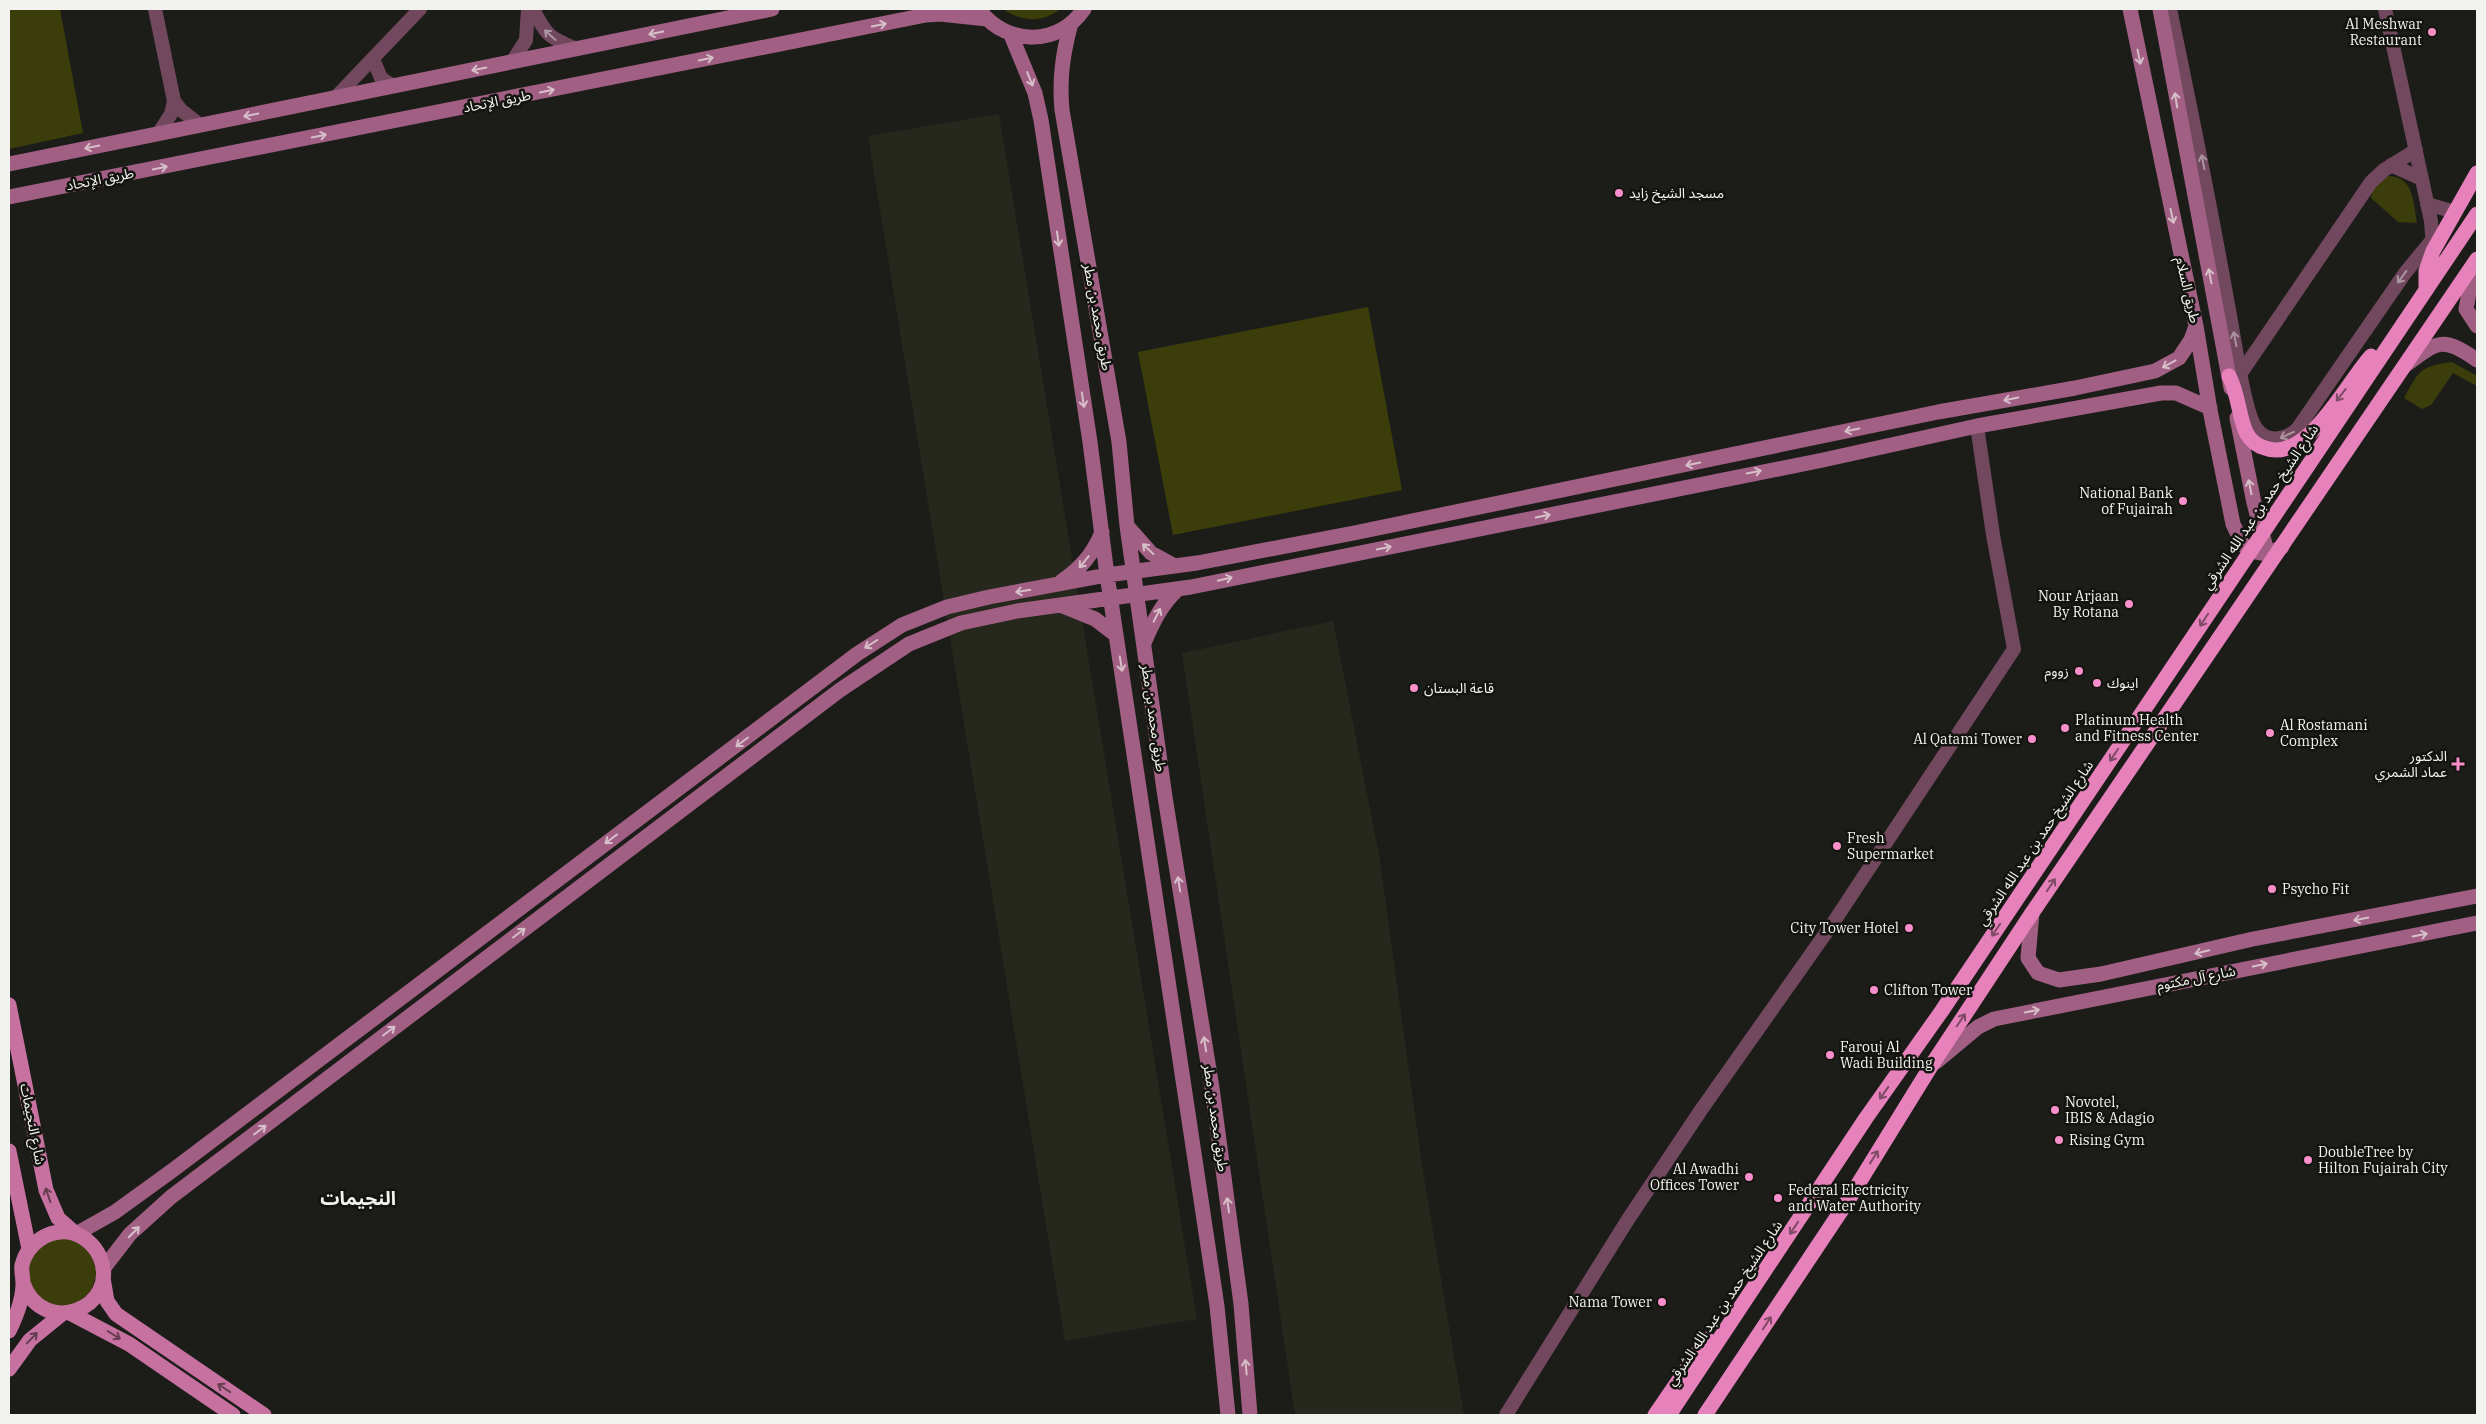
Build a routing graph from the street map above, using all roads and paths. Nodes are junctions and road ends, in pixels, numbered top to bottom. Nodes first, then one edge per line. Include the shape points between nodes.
1 (155, 9) edge
2 (420, 9) edge
3 (528, 9) edge
4 (533, 9) edge
5 (772, 9) edge
6 (1084, 9) edge
7 (2130, 9) edge
8 (2160, 9) edge
9 (2170, 9) edge
10 (2386, 13) edge
11 (982, 14) edge
12 (1072, 23) junction
13 (1011, 35) junction
14 (577, 49) junction
15 (373, 59) junction
16 (512, 62) junction
17 (393, 86) junction
18 (334, 99) junction
19 (174, 100) junction
20 (200, 125) junction
21 (2182, 130) junction
22 (158, 134) junction
23 (2198, 137) junction
24 (2416, 150) junction
25 (9, 164) edge
26 (2391, 165) junction
27 (2477, 173) edge
28 (2422, 179) junction
29 (9, 198) edge
30 (2427, 204) junction
31 (2455, 212) junction
32 (2477, 214) edge
33 (2433, 245) junction
34 (2476, 261) edge
35 (2426, 290) junction
36 (2407, 319) junction
37 (2196, 326) junction
38 (2477, 326) edge
39 (2386, 350) junction
40 (2477, 360) edge
41 (2404, 367) junction
42 (2235, 374) junction
43 (2068, 389) junction
44 (2210, 408) junction
45 (2065, 410) junction
46 (1977, 426) junction
47 (1800, 442) junction
48 (1795, 465) junction
49 (1612, 481) junction
50 (1599, 504) junction
51 (1127, 526) junction
52 (2296, 528) junction
53 (1102, 531) junction
54 (1348, 534) junction
55 (2262, 534) junction
56 (2282, 546) junction
57 (2250, 551) junction
58 (2266, 554) junction
59 (1342, 556) junction
60 (1175, 566) junction
61 (1133, 571) junction
62 (2236, 572) junction
63 (1107, 575) junction
64 (2263, 575) junction
65 (1057, 585) junction
66 (1177, 590) junction
67 (1137, 594) junction
68 (1111, 598) junction
69 (1059, 605) junction
70 (1116, 635) junction
71 (1143, 645) junction
72 (2158, 728) junction
73 (2477, 896) edge
74 (2032, 913) junction
75 (2477, 923) edge
76 (2101, 974) junction
77 (2094, 998) junction
78 (9, 1005) edge
79 (1931, 1066) junction
80 (9, 1151) edge
81 (76, 1234) junction
82 (29, 1249) junction
83 (103, 1273) junction
84 (23, 1283) junction
85 (1750, 1292) junction
86 (66, 1313) junction
87 (9, 1331) edge
88 (1740, 1364) junction
89 (9, 1369) edge
90 (232, 1415) edge
91 (264, 1415) edge
92 (1228, 1415) edge
93 (1250, 1415) edge
94 (1506, 1415) edge
95 (1655, 1415) edge
96 (1669, 1415) edge
97 (1705, 1415) edge
98 (1713, 1415) edge

1 - 19 street
2 - 15 street
3 - 16 street via 526,40
14 -> 4 street via 551,38
5 -> 14 street
6 - 12 street
7 -> 37 street, طريق السلام
21 -> 8 street, طريق السلام
9 - 23 street
10 - 24 street
11 - 13 street
29 -> 11 street, طريق اﻹتحاد via 926,15
12 - 13 street via 1043,36
12 - 51 street, طريق محمد بن مطر via 1061,63 1059,86 1119,442
13 -> 53 street, طريق محمد بن مطر via 1035,93 1041,120
14 - 16 street
15 - 17 street via 381,78
15 - 18 street
16 -> 17 street
17 - 18 street
18 -> 20 street
19 - 20 street
19 - 22 street via 171,114
20 - 22 street
21 - 23 street
42 -> 21 street, طريق السلام
22 -> 25 street
42 -> 23 street
24 - 26 street
24 - 28 street
26 - 28 street
26 - 42 street via 2371,182 2256,350
27 - 31 highway
28 - 30 street
30 - 31 street
30 - 33 street
31 - 33 highway
32 - 35 highway, شارع الشيخ حمد بن عبد الله الشرقي
33 - 35 highway via 2426,271
33 -> 42 street via 2405,273 2292,434 2275,439 2257,430
34 - 38 street via 2466,309
34 - 41 highway
35 - 36 highway, شارع الشيخ حمد بن عبد الله الشرقي
36 - 39 highway, شارع الشيخ حمد بن عبد الله الشرقي
36 -> 42 highway via 2369,358 2310,435 2286,449 2261,447 2246,433
37 -> 43 street via 2186,349 2169,366
37 - 44 street, طريق السلام
39 - 52 highway via 2363,398 2280,522 2284,531
39 - 55 highway, شارع الشيخ حمد بن عبد الله الشرقي
40 - 41 street via 2458,347 2440,344 2430,346
41 - 52 highway
55 -> 42 street, طريق السلام
43 - 45 street via 2078,397 2074,405
43 -> 47 street via 1938,412
44 - 45 street via 2176,394 2161,393
44 - 57 street, طريق السلام via 2233,524 2243,545
45 - 46 street
46 - 48 street
46 - 94 street via 2014,649 1832,923 1627,1220
47 - 48 street via 1791,452
47 -> 49 street
50 -> 48 street
49 - 50 street via 1617,492
49 - 54 street
59 -> 50 street
60 -> 51 street via 1151,554
51 - 61 street, طريق محمد بن مطر
52 - 56 highway
53 - 63 street, طريق محمد بن مطر
53 -> 65 street via 1082,565
54 - 59 street via 1335,546
54 - 60 street
55 - 57 highway, شارع الشيخ حمد بن عبد الله الشرقي
55 - 58 street, طريق السلام
56 - 58 street
56 - 64 highway
57 - 58 street
57 - 62 highway, شارع الشيخ حمد بن عبد الله الشرقي
58 - 64 street, طريق السلام
66 -> 59 street
60 - 61 street
61 - 63 street
61 - 67 street, طريق محمد بن مطر
62 - 72 highway via 2245,567 2252,574 2165,707
62 -> 85 highway, شارع الشيخ حمد بن عبد الله الشرقي
63 - 65 street
63 - 68 street, طريق محمد بن مطر
64 - 72 highway
65 -> 81 street via 947,607 902,625 857,654 173,1170 115,1212
66 - 67 street
71 -> 66 street via 1156,614
67 - 68 street
67 - 71 street, طريق محمد بن مطر
68 - 69 street
68 - 70 street, طريق محمد بن مطر
69 - 70 street via 1095,619
83 -> 69 street via 130,1234 171,1197 840,690 909,644 961,623
70 -> 92 street, طريق محمد بن مطر via 1217,1306
93 -> 71 street, طريق محمد بن مطر via 1241,1304 1212,1088
74 -> 72 highway
73 -> 76 street, شارع آل مكتوم via 2253,939
74 - 76 street, شارع آل مكتوم via 2028,953 2031,965 2038,973 2059,980
79 -> 74 highway
77 -> 75 street, شارع آل مكتوم
76 - 77 street via 2092,980 2088,988
79 -> 77 street, شارع آل مكتوم via 1987,1022
81 -> 78 main road, شارع النجيمات via 58,1218 46,1190
88 -> 79 highway via 1847,1202
80 - 82 main road, شارع النجيمات
81 - 82 main road via 47,1235
81 - 83 main road via 97,1250
82 - 84 main road via 22,1266
83 - 86 main road via 95,1297 84,1307
91 -> 83 main road via 116,1314 107,1301
84 - 86 main road via 34,1303 47,1311
84 - 87 main road
85 - 95 highway via 1727,1311
85 - 96 highway, شارع الشيخ حمد بن عبد الله الشرقي
89 -> 86 main road via 30,1340
86 -> 90 main road via 129,1344
88 - 97 highway
88 - 98 highway

